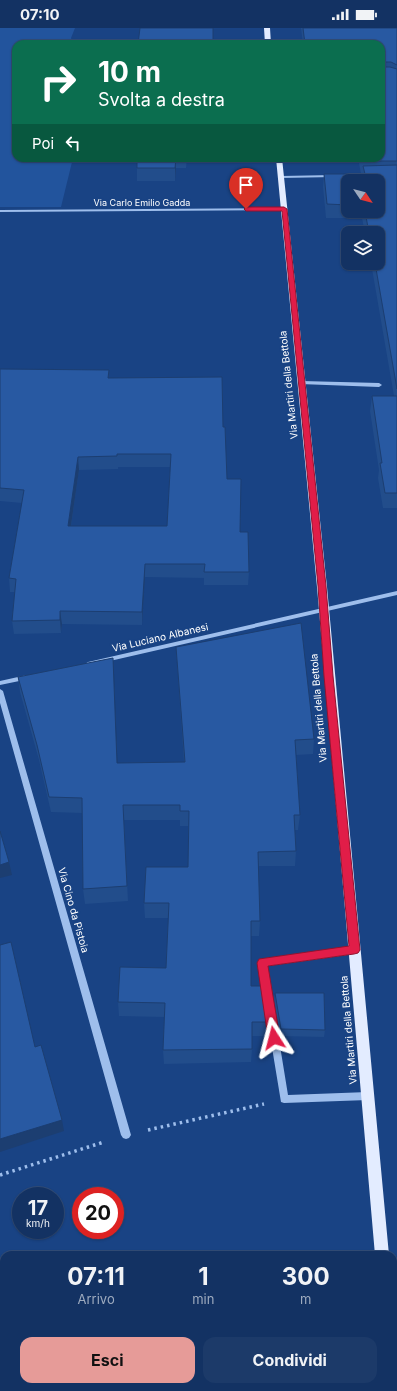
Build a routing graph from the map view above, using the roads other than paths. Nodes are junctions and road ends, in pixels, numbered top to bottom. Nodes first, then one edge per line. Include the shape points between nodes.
1 (266, 28) edge
2 (268, 40) edge
3 (279, 162) edge
4 (341, 176) edge
5 (281, 177) junction
6 (284, 209) junction
7 (0, 211) edge
8 (302, 383) junction
9 (379, 385) dead end
10 (397, 593) edge
11 (324, 611) junction
12 (77, 666) edge
13 (31, 676) edge
14 (0, 683) edge
15 (0, 691) edge
16 (354, 950) junction
17 (368, 1096) junction
18 (126, 1135) road end
19 (382, 1251) edge

1 - 2 main road
3 - 5 main road, Via Martiri della Bettola
4 - 5 street
5 - 6 main road, Via Martiri della Bettola
6 - 7 street, Via Carlo Emilio Gadda
6 - 8 main road, Via Martiri della Bettola
8 - 9 street
8 - 11 main road, Via Martiri della Bettola
10 - 11 street, Via Luciano Albanesi
11 - 12 street, Via Luciano Albanesi
11 - 16 main road, Via Martiri della Bettola
13 - 14 street
15 - 18 street, Via Cino da Pistoia
16 - 17 main road, Via Martiri della Bettola
16 - 17 street via 262,963 284,1099
17 - 19 main road, Via Martiri della Bettola

